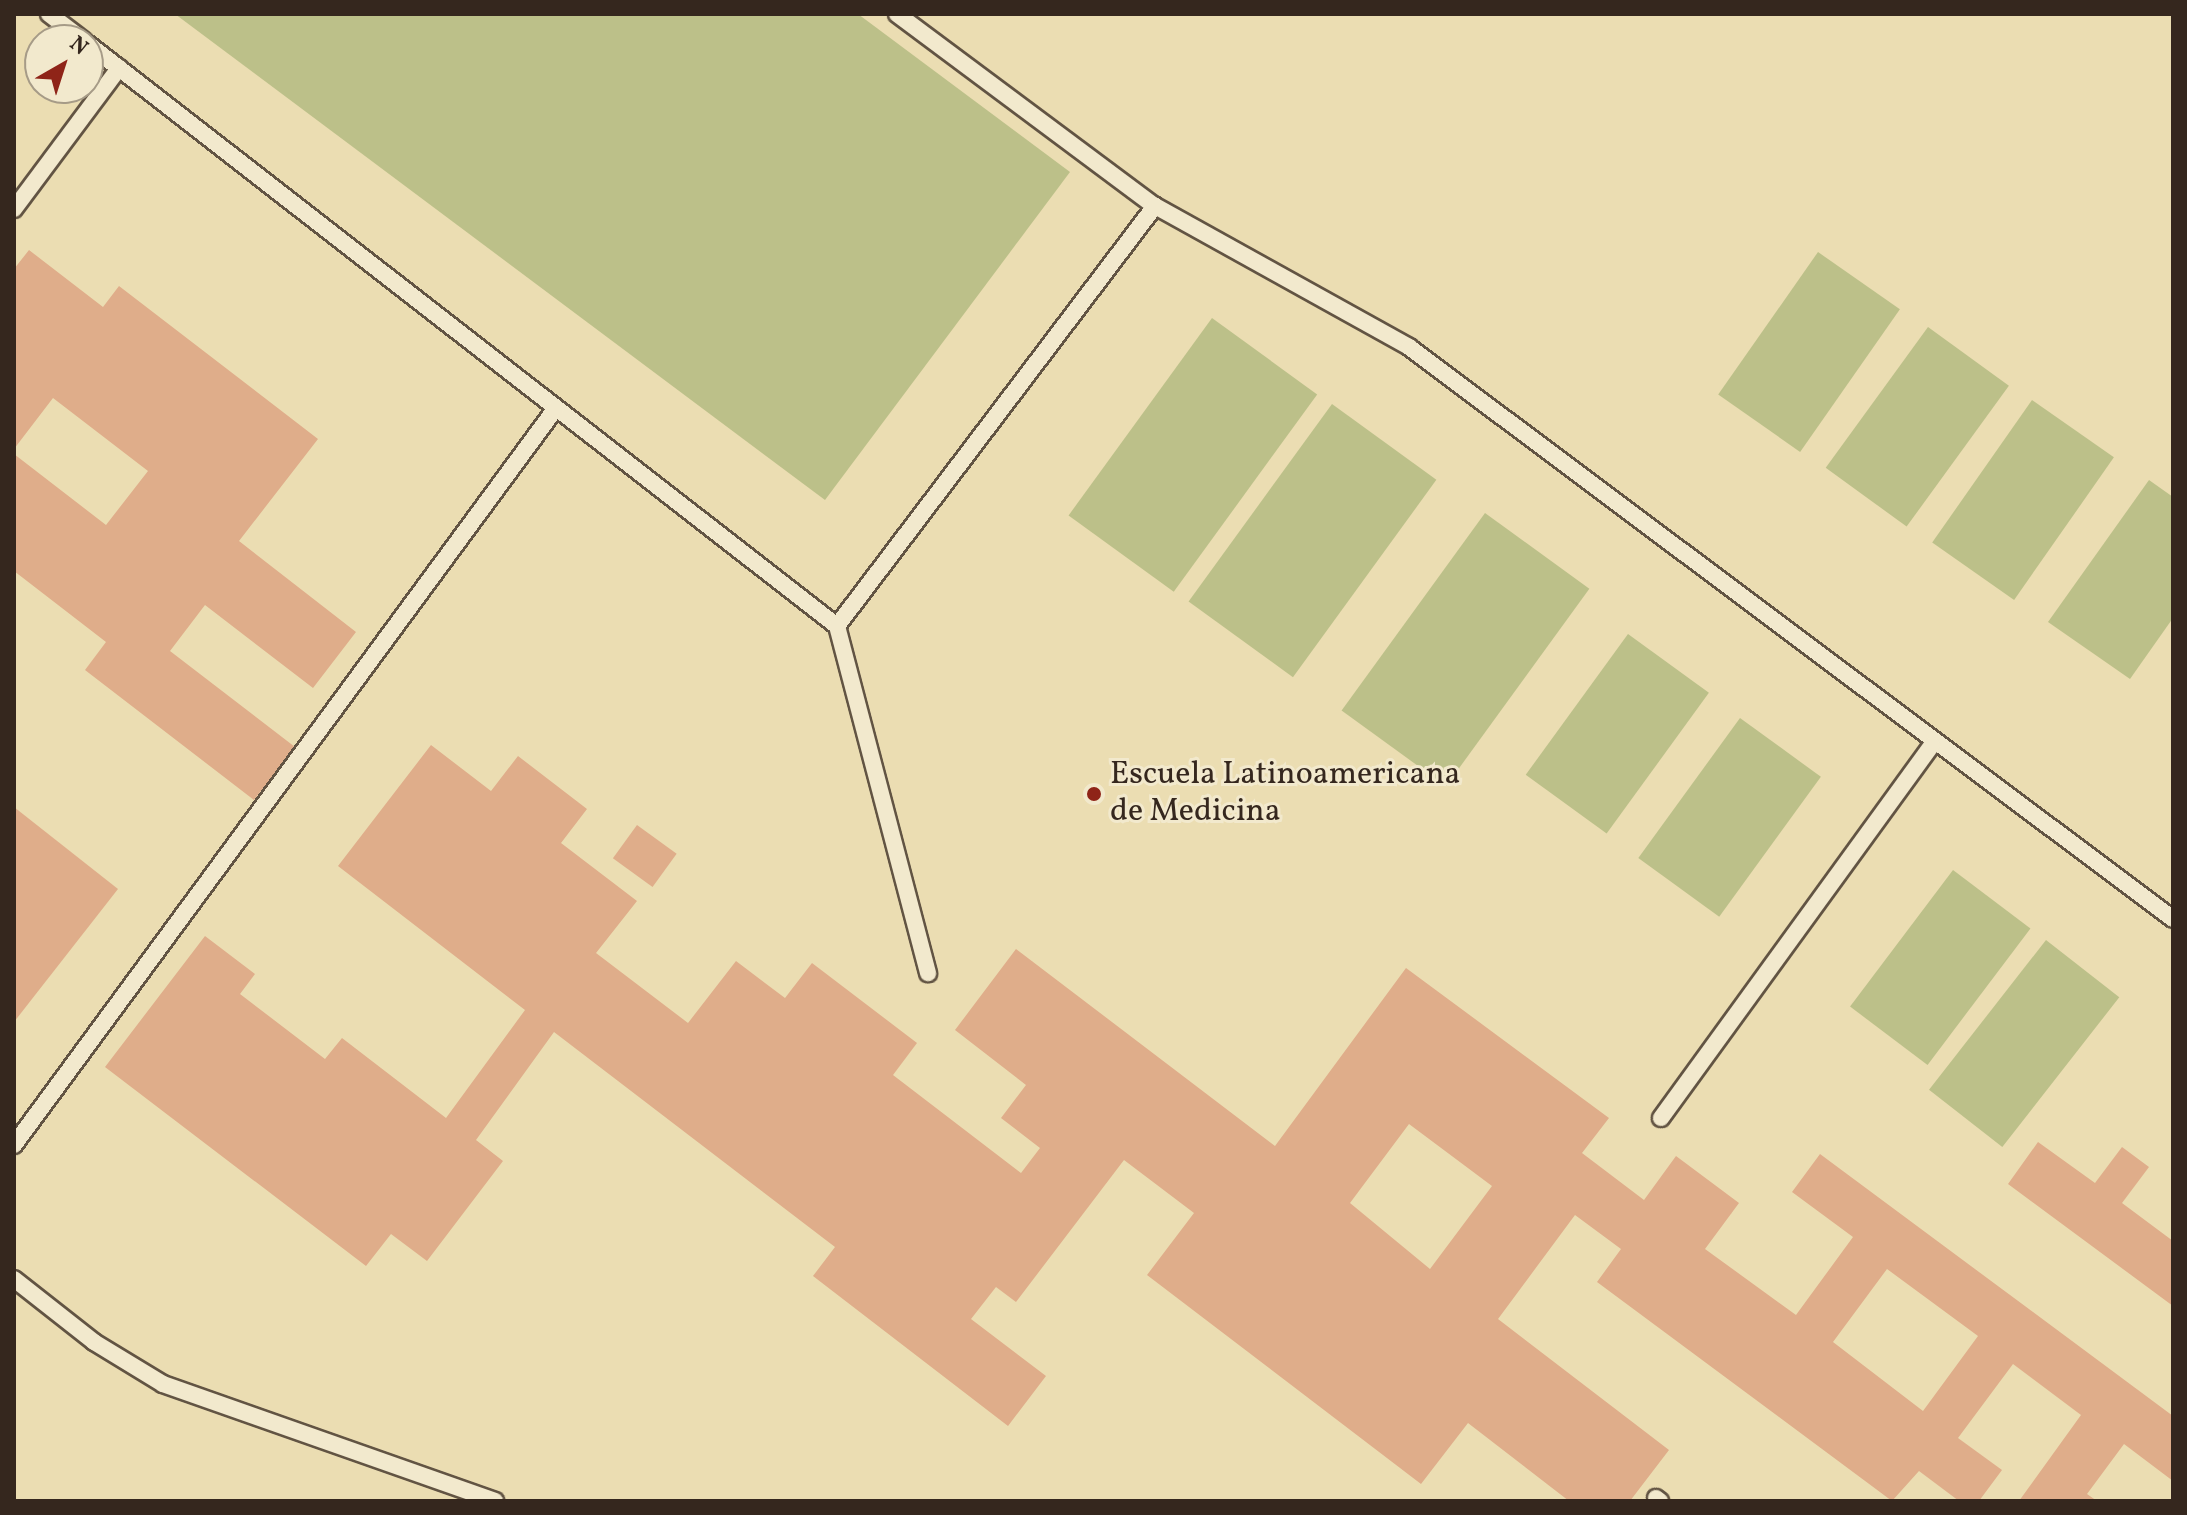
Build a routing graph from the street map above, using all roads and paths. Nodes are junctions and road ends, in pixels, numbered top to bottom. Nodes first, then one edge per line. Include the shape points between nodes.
1 (897, 14) edge
2 (104, 56) edge
3 (119, 68) junction
4 (1155, 206) junction
5 (14, 209) edge
6 (556, 408) junction
7 (837, 626) junction
8 (1932, 745) junction
9 (2173, 919) edge
10 (928, 973) dead end
11 (1661, 1118) dead end
12 (14, 1145) edge
13 (14, 1279) edge
14 (495, 1501) edge

1 - 4 lane
2 - 3 lane
3 - 5 lane
3 - 6 lane
4 - 7 lane
4 - 8 lane via 1409,347
6 - 7 lane
6 - 12 lane
7 - 10 lane
8 - 9 lane
8 - 11 lane
13 - 14 lane via 94,1342 163,1384

